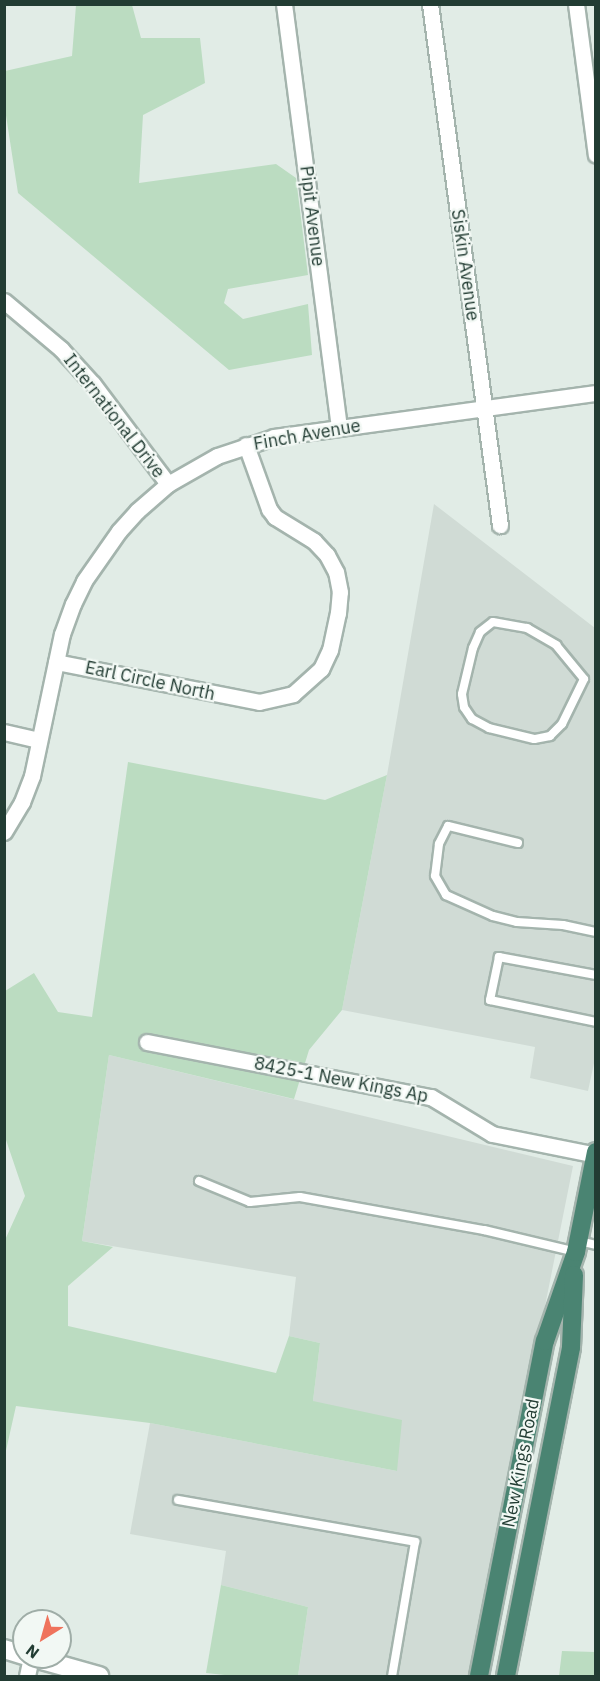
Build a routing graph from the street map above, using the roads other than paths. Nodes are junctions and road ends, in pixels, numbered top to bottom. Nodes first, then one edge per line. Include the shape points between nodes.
1 (284, 4) edge
2 (430, 4) edge
3 (576, 4) edge
4 (596, 155) edge
5 (4, 301) edge
6 (596, 393) edge
7 (484, 409) junction
8 (339, 427) junction
9 (246, 445) junction
10 (168, 484) junction
11 (500, 525) dead end
12 (56, 662) junction
13 (596, 678) edge
14 (584, 679) junction
15 (4, 732) edge
16 (39, 740) junction
17 (4, 832) edge
18 (518, 843) dead end
19 (596, 932) edge
20 (596, 975) edge
21 (596, 1022) edge
22 (147, 1042) dead end
23 (595, 1160) edge
24 (199, 1181) dead end
25 (583, 1246) edge
26 (177, 1500) dead end
27 (72, 1669) edge
28 (99, 1677) edge
29 (392, 1677) edge
30 (479, 1677) edge
31 (506, 1677) edge

1 - 8 street, Pipit Avenue
2 - 7 street, Siskin Avenue
3 - 4 street
5 - 10 street, International Drive via 61,349 93,384
6 - 7 street, Finch Avenue
7 - 8 street, Finch Avenue
7 - 11 street, Siskin Avenue
8 - 9 street, Finch Avenue
9 - 10 street, Finch Avenue via 217,456
9 - 12 street, Earl Circle North via 269,509 275,517 314,541 336,572 340,592 330,650 321,669 293,694 275,700 244,700
10 - 12 street, Finch Avenue via 118,531 84,581 62,634
12 - 16 street, Finch Avenue
13 - 14 lane
14 - 14 lane via 562,724 550,736 534,739 489,728 472,719 464,707 462,694 473,648 480,632 493,622 527,628 556,645
15 - 16 street
16 - 17 street, Finch Avenue via 32,776
18 - 19 lane via 448,826 439,844 435,876 446,895 493,916
20 - 21 lane via 499,957 490,999
22 - 23 street, 8425-1 New Kings Ap via 431,1097 492,1134
23 - 25 highway, New Kings Road
24 - 25 lane via 250,1202 300,1197
25 - 30 highway, New Kings Road via 545,1341
25 - 31 highway, New Kings Road via 571,1347
26 - 29 lane via 415,1542
27 - 28 street

